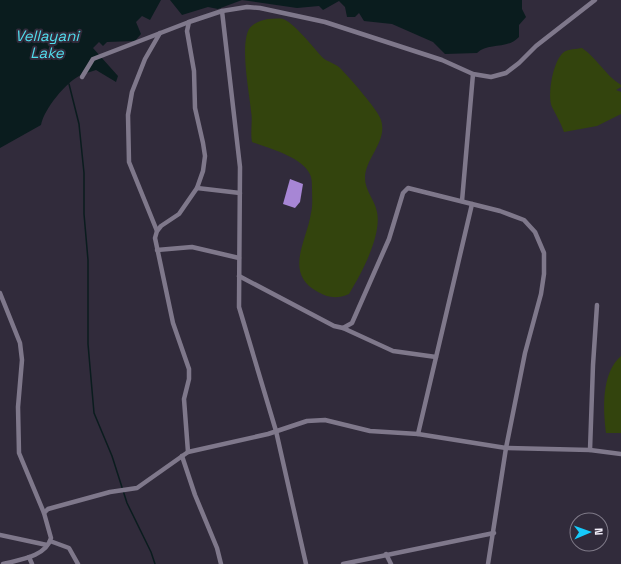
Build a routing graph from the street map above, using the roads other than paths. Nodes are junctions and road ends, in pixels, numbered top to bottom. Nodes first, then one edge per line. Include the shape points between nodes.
1 (595, 0) edge
2 (222, 11) junction
3 (189, 22) junction
4 (160, 33) junction
5 (473, 74) junction
6 (82, 77) dead end
7 (197, 188) junction
8 (240, 193) junction
9 (462, 201) junction
10 (472, 204) junction
11 (156, 231) junction
12 (157, 250) junction
13 (239, 258) junction
14 (239, 276) junction
15 (0, 293) edge
16 (598, 305) dead end
17 (343, 328) junction
18 (436, 357) junction
19 (276, 431) junction
20 (418, 434) junction
21 (506, 448) junction
22 (590, 450) junction
23 (188, 452) junction
24 (621, 454) edge
25 (182, 456) junction
26 (44, 513) junction
27 (494, 533) junction
28 (0, 535) edge
29 (49, 543) junction
30 (386, 554) junction
31 (29, 557) junction
32 (3, 564) edge
33 (32, 564) edge
34 (78, 564) edge
35 (221, 564) edge
36 (306, 564) edge
37 (343, 564) edge
38 (391, 564) edge
39 (488, 564) edge

1 - 5 street via 506,73 491,77
2 - 3 street
2 - 5 street via 247,7 260,8 325,22 442,60
2 - 8 street via 240,167
3 - 4 street
3 - 7 street via 186,32 194,71 195,108 205,156
4 - 6 street via 93,59
4 - 11 street via 144,59 132,92 128,115 129,162
5 - 9 street
7 - 8 street
7 - 11 street via 179,214
8 - 13 street
9 - 10 street
9 - 17 street via 411,188 405,190 385,250 352,323
10 - 18 street
10 - 21 street via 524,220 535,232 544,253 541,294 524,354
11 - 12 street
12 - 13 street via 192,247
12 - 23 street via 173,323 189,369 184,399
13 - 14 street
14 - 17 street via 334,326
14 - 19 street via 239,303 244,327
15 - 26 street via 20,343 22,360 18,407 19,453
16 - 22 street
17 - 18 street via 393,351
18 - 20 street
19 - 20 street via 307,421 325,420 370,431
19 - 23 street via 239,442
19 - 36 street
20 - 21 street
21 - 22 street
21 - 27 street
22 - 24 street
23 - 25 street
25 - 26 street via 132,490 117,491 48,509
25 - 35 street
26 - 29 street via 51,538
27 - 30 street
27 - 39 street
28 - 29 street
29 - 31 street via 38,554
29 - 34 street via 69,548
30 - 37 street
30 - 38 street
31 - 32 street
31 - 33 street

